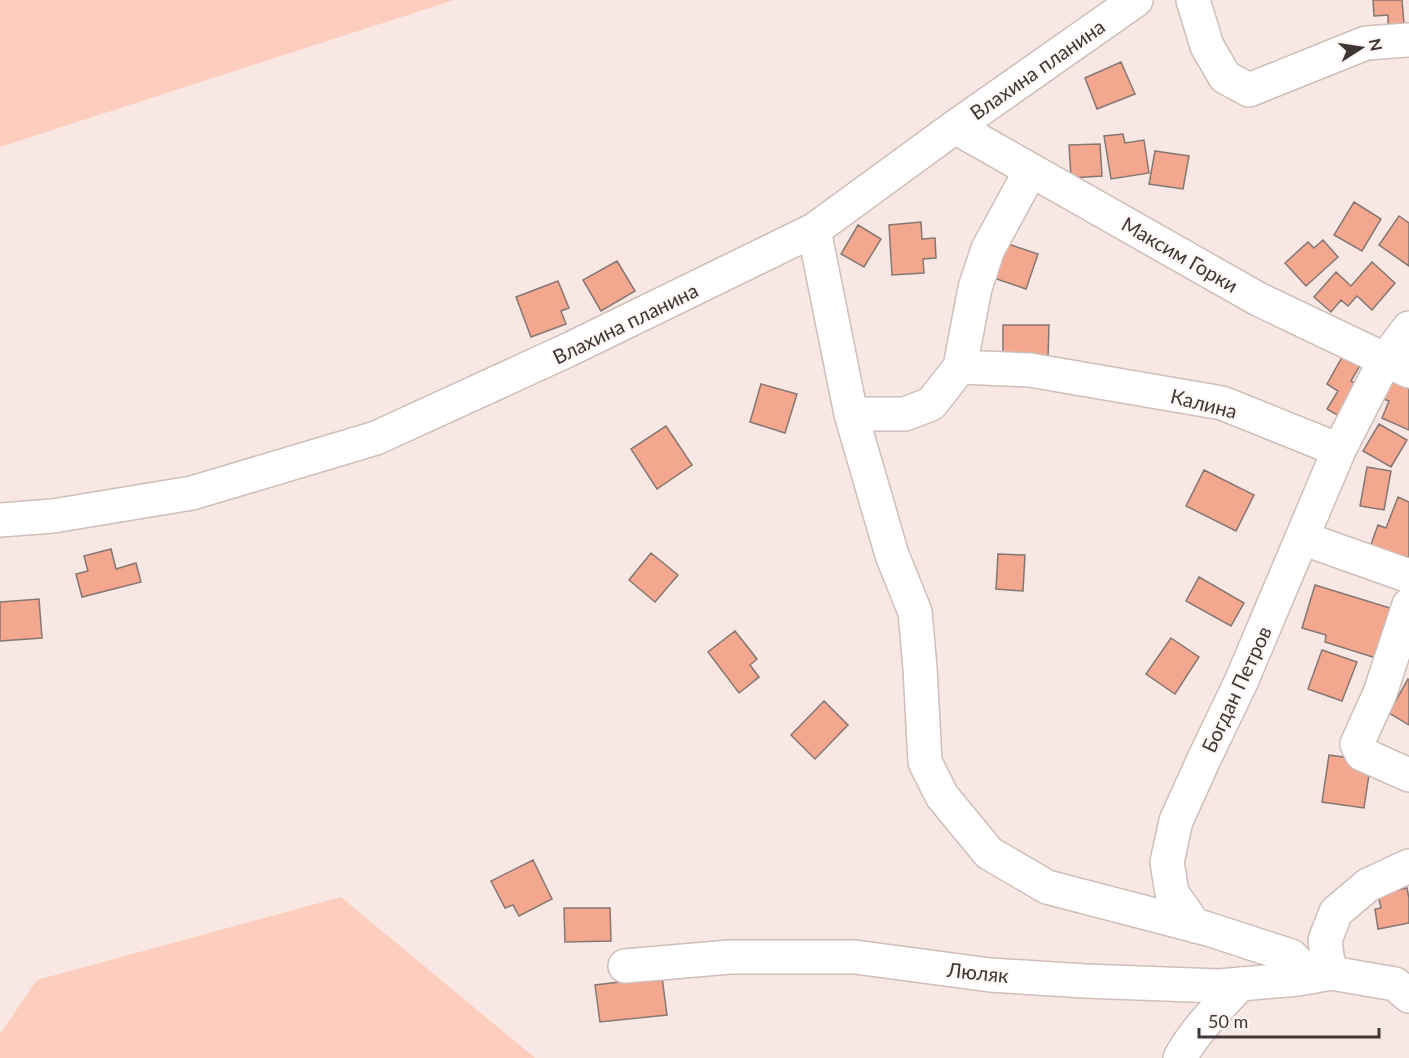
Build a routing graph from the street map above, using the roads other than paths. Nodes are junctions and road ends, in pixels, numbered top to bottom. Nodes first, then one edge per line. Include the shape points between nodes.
1 (1136, 0) edge
2 (1194, 0) edge
3 (1409, 40) edge
4 (955, 127) junction
5 (1031, 170) junction
6 (814, 230) junction
7 (1409, 328) edge
8 (1397, 366) edge
9 (960, 367) junction
10 (851, 414) junction
11 (1339, 450) junction
12 (0, 520) edge
13 (1302, 538) junction
14 (1409, 576) edge
15 (1409, 605) edge
16 (1409, 775) edge
17 (1409, 866) edge
18 (1196, 926) junction
19 (625, 966) dead end
20 (1321, 975) junction
21 (1240, 984) junction
22 (1409, 996) edge
23 (1180, 1058) edge

1 - 4 street, Влахина планина
2 - 3 street via 1207,46 1224,77 1249,90 1366,43
4 - 5 street, Максим Горки
4 - 6 street, Влахина планина
5 - 8 street, Максим Горки via 1258,299
5 - 9 street via 988,249 975,288
6 - 10 street
6 - 12 street, Влахина планина via 376,438 192,493 53,516
7 - 8 street
8 - 11 street
9 - 10 street via 931,404 905,414
9 - 11 street, Калина via 1030,370 1222,403
10 - 18 street via 892,555 915,612 925,762 942,796 989,853 1047,887
11 - 13 street, Богдан Петров
13 - 14 street
13 - 18 street, Богдан Петров via 1176,821 1167,862 1172,893
15 - 16 street via 1380,693 1357,744 1362,754
17 - 20 street via 1368,885 1336,912 1325,940 1327,956
18 - 20 street via 1291,957
19 - 21 street, Люляк via 730,957 855,957 990,975 1096,982
20 - 21 street, Люляк
20 - 22 street, Люляк via 1395,984
21 - 23 street

